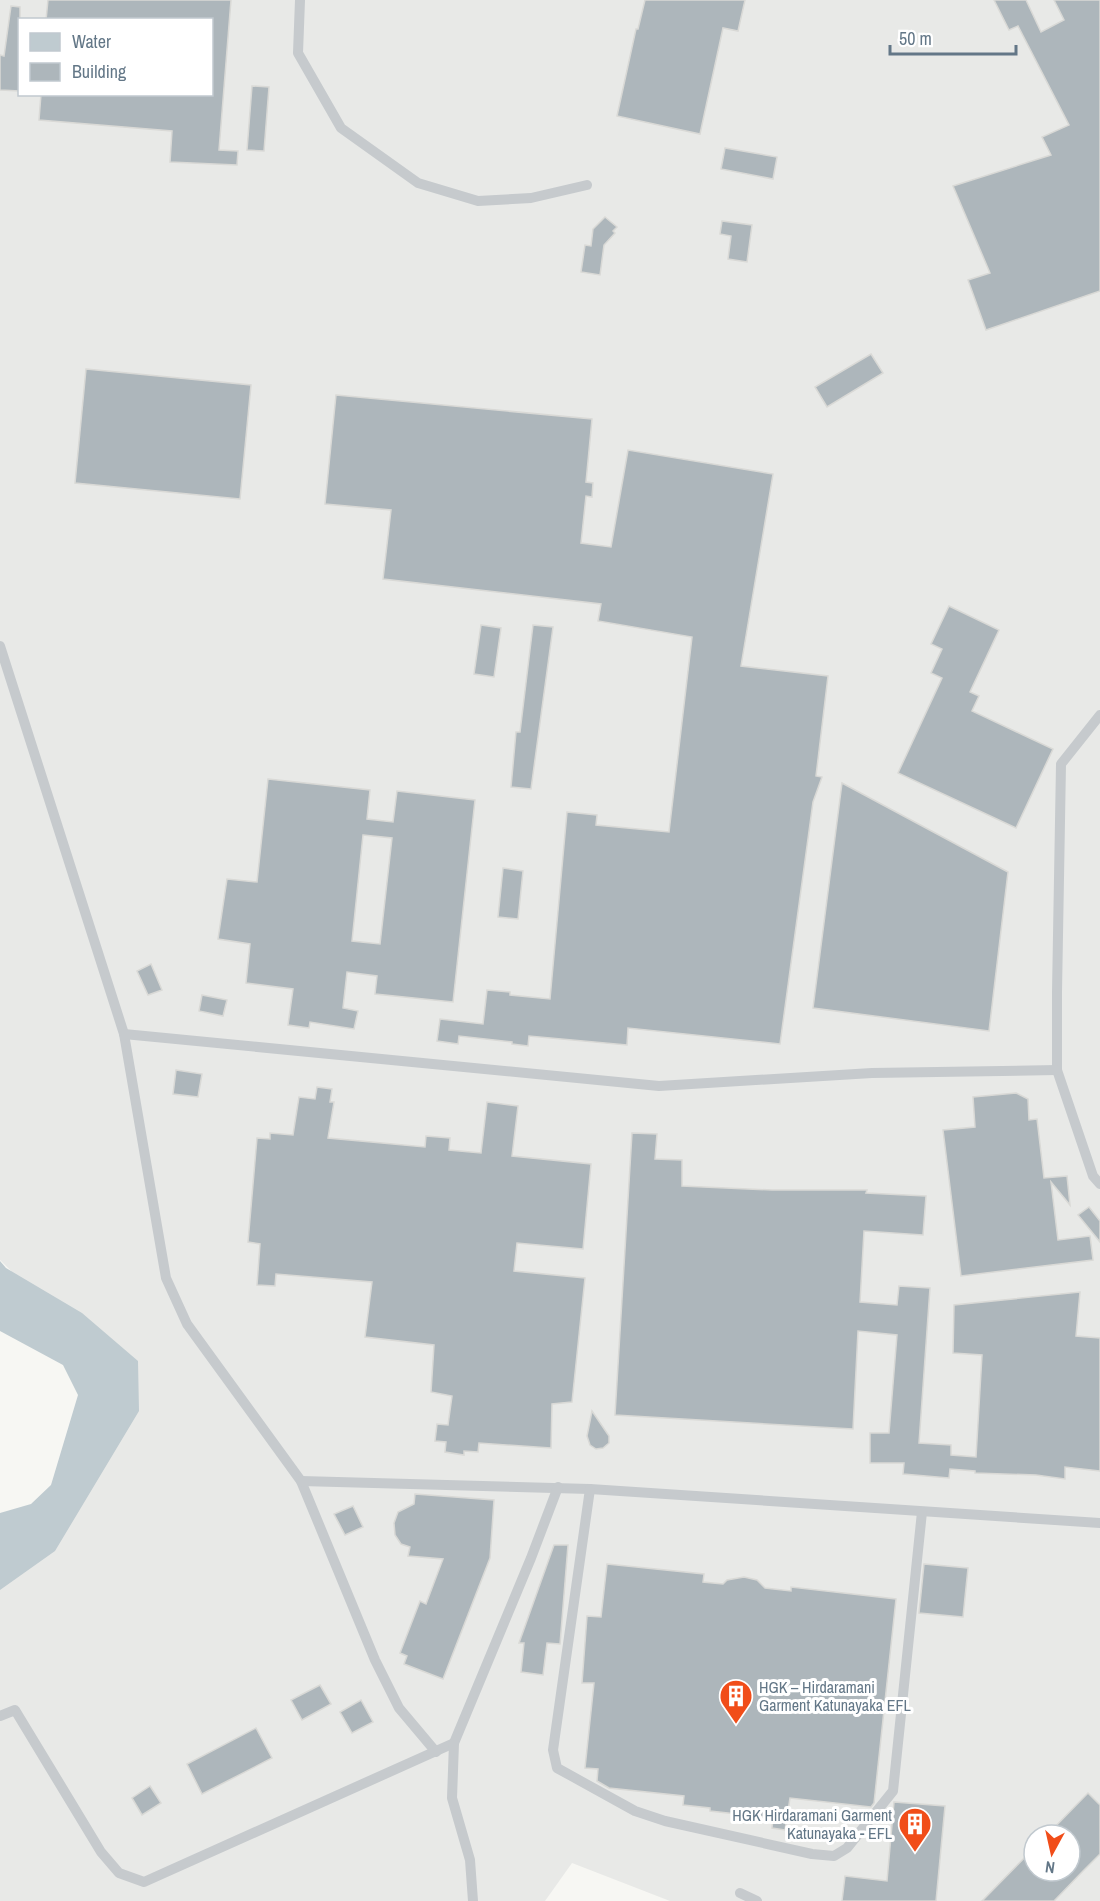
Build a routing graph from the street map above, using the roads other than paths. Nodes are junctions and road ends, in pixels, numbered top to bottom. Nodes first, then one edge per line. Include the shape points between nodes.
1 (300, 0) edge
2 (587, 185) dead end
3 (0, 645) edge
4 (1100, 715) edge
5 (124, 1034) junction
6 (1057, 1070) junction
7 (1100, 1184) edge
8 (301, 1481) junction
9 (558, 1487) junction
10 (590, 1489) junction
11 (922, 1512) junction
12 (1100, 1523) edge
13 (0, 1716) edge
14 (454, 1743) junction
15 (436, 1752) junction
16 (740, 1893) dead end
17 (473, 1901) edge
18 (757, 1901) edge

1 - 2 lane via 298,52 341,128 418,183 478,201 531,198
3 - 5 lane
4 - 6 lane via 1061,764
5 - 6 lane via 659,1086 872,1073
5 - 8 lane via 166,1278 188,1324
6 - 7 lane via 1093,1176
8 - 9 lane
8 - 15 lane via 375,1660 399,1708
9 - 10 lane
9 - 14 lane
10 - 11 lane
10 - 11 lane via 553,1750 557,1768 635,1811 664,1821 834,1856 847,1848 893,1791
11 - 12 lane
13 - 15 lane via 15,1710 101,1852 119,1873 144,1882
14 - 15 lane
14 - 17 lane via 453,1798 470,1860
16 - 18 lane

